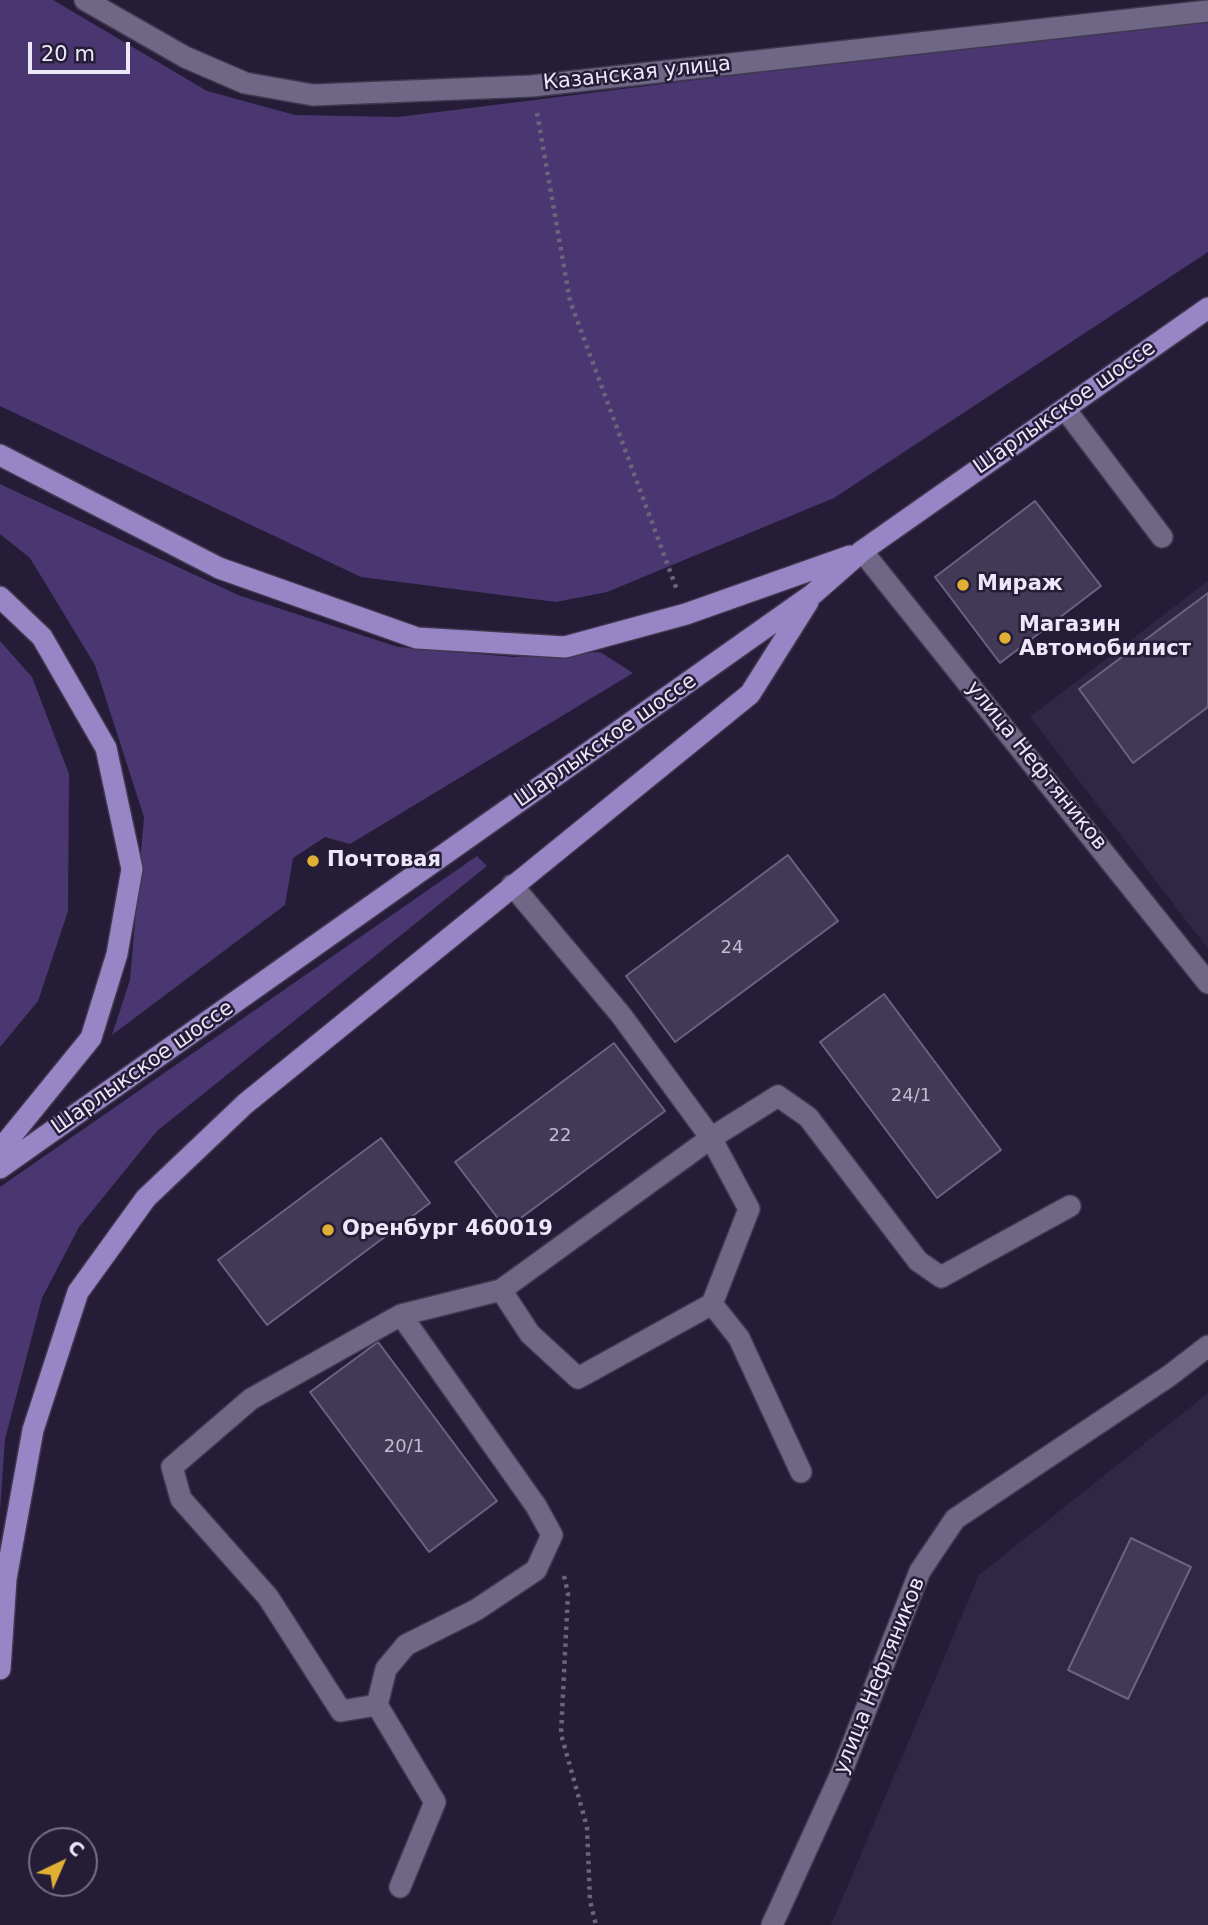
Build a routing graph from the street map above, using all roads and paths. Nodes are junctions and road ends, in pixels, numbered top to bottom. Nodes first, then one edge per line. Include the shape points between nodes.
1 (85, 0) edge
2 (1208, 11) edge
3 (532, 86) junction
4 (1208, 308) edge
5 (1065, 409) junction
6 (0, 455) edge
7 (1162, 537) dead end
8 (862, 551) junction
9 (813, 594) junction
10 (0, 597) edge
11 (686, 614) junction
12 (512, 885) junction
13 (1208, 983) edge
14 (711, 1138) junction
15 (0, 1150) edge
16 (0, 1168) edge
17 (1070, 1206) dead end
18 (501, 1290) junction
19 (712, 1304) junction
20 (401, 1315) junction
21 (1208, 1346) edge
22 (801, 1472) dead end
23 (552, 1535) junction
24 (0, 1669) edge
25 (377, 1705) junction
26 (400, 1887) dead end
27 (596, 1925) edge
28 (772, 1925) edge

1 - 3 street, Казанская улица via 186,57 245,83 313,95
2 - 3 street, Казанская улица
3 - 11 path via 570,300
4 - 5 main road, Шарлыкское шоссе
5 - 7 street
5 - 8 main road, Шарлыкское шоссе
6 - 11 main road via 219,568 417,638 565,647
8 - 9 main road, Шарлыкское шоссе
8 - 11 main road
8 - 13 street, улица Нефтяников
9 - 12 main road via 750,694
9 - 16 main road, Шарлыкское шоссе
10 - 15 main road via 43,637 106,748 132,869 117,954 91,1038
12 - 14 street via 621,1015
12 - 24 main road via 194,1149 146,1198 78,1292 33,1430 6,1579
14 - 17 street via 778,1096 808,1116 918,1261 941,1277
14 - 18 street
14 - 19 street via 749,1209
18 - 19 street via 530,1334 578,1378
18 - 20 street
19 - 22 street via 739,1339
20 - 23 street
20 - 25 street via 251,1399 172,1467 181,1499 268,1597 341,1711
21 - 28 street, улица Нефтяников via 955,1519 920,1571 840,1776
23 - 25 street via 536,1570 476,1610 406,1645 386,1669
23 - 27 path via 568,1593 561,1734 587,1827 590,1901
25 - 26 street via 435,1802

